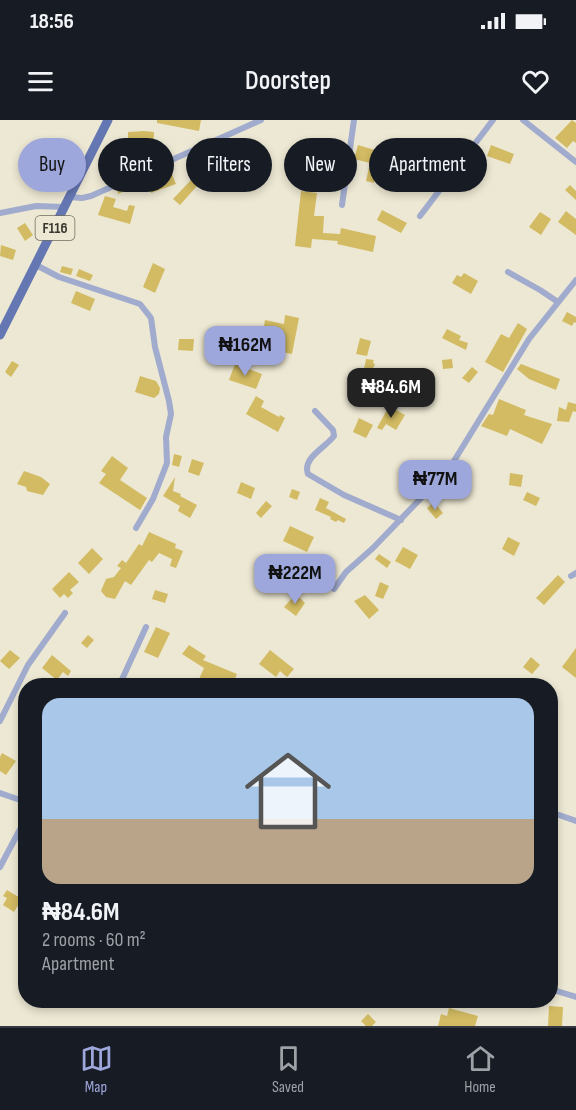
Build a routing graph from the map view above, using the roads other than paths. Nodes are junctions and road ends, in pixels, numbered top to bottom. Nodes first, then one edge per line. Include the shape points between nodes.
1 (108, 120) edge
2 (261, 120) edge
3 (354, 120) edge
4 (493, 120) edge
5 (523, 120) edge
6 (576, 162) edge
7 (70, 196) junction
8 (342, 205) dead end
9 (66, 207) junction
10 (0, 213) edge
11 (420, 216) dead end
12 (36, 265) junction
13 (508, 272) dead end
14 (576, 280) edge
15 (558, 302) junction
16 (0, 335) edge
17 (315, 411) dead end
18 (401, 520) junction
19 (136, 528) dead end
20 (334, 589) dead end
21 (65, 613) dead end
22 (146, 627) dead end
23 (22, 678) edge
24 (123, 678) edge
25 (18, 685) edge
26 (0, 721) edge
27 (0, 793) edge
28 (18, 799) edge
29 (559, 815) dead end
30 (576, 821) edge
31 (18, 833) edge
32 (0, 867) edge
33 (558, 991) edge
34 (576, 997) edge

1 - 7 main road, F116
2 - 7 street via 91,196
3 - 8 street
4 - 11 street
5 - 6 street
7 - 9 main road, F116
9 - 10 street via 36,206
9 - 12 main road, F116
12 - 16 main road, F116
12 - 19 street via 59,278 140,304 151,318 171,414 166,437 167,463
13 - 15 street
14 - 15 street
15 - 18 street via 529,339 448,469
17 - 18 street via 334,436 309,460 308,474
18 - 20 street via 346,572
21 - 23 street
22 - 24 street
25 - 26 street
27 - 28 street
29 - 30 street
31 - 32 street
33 - 34 street

